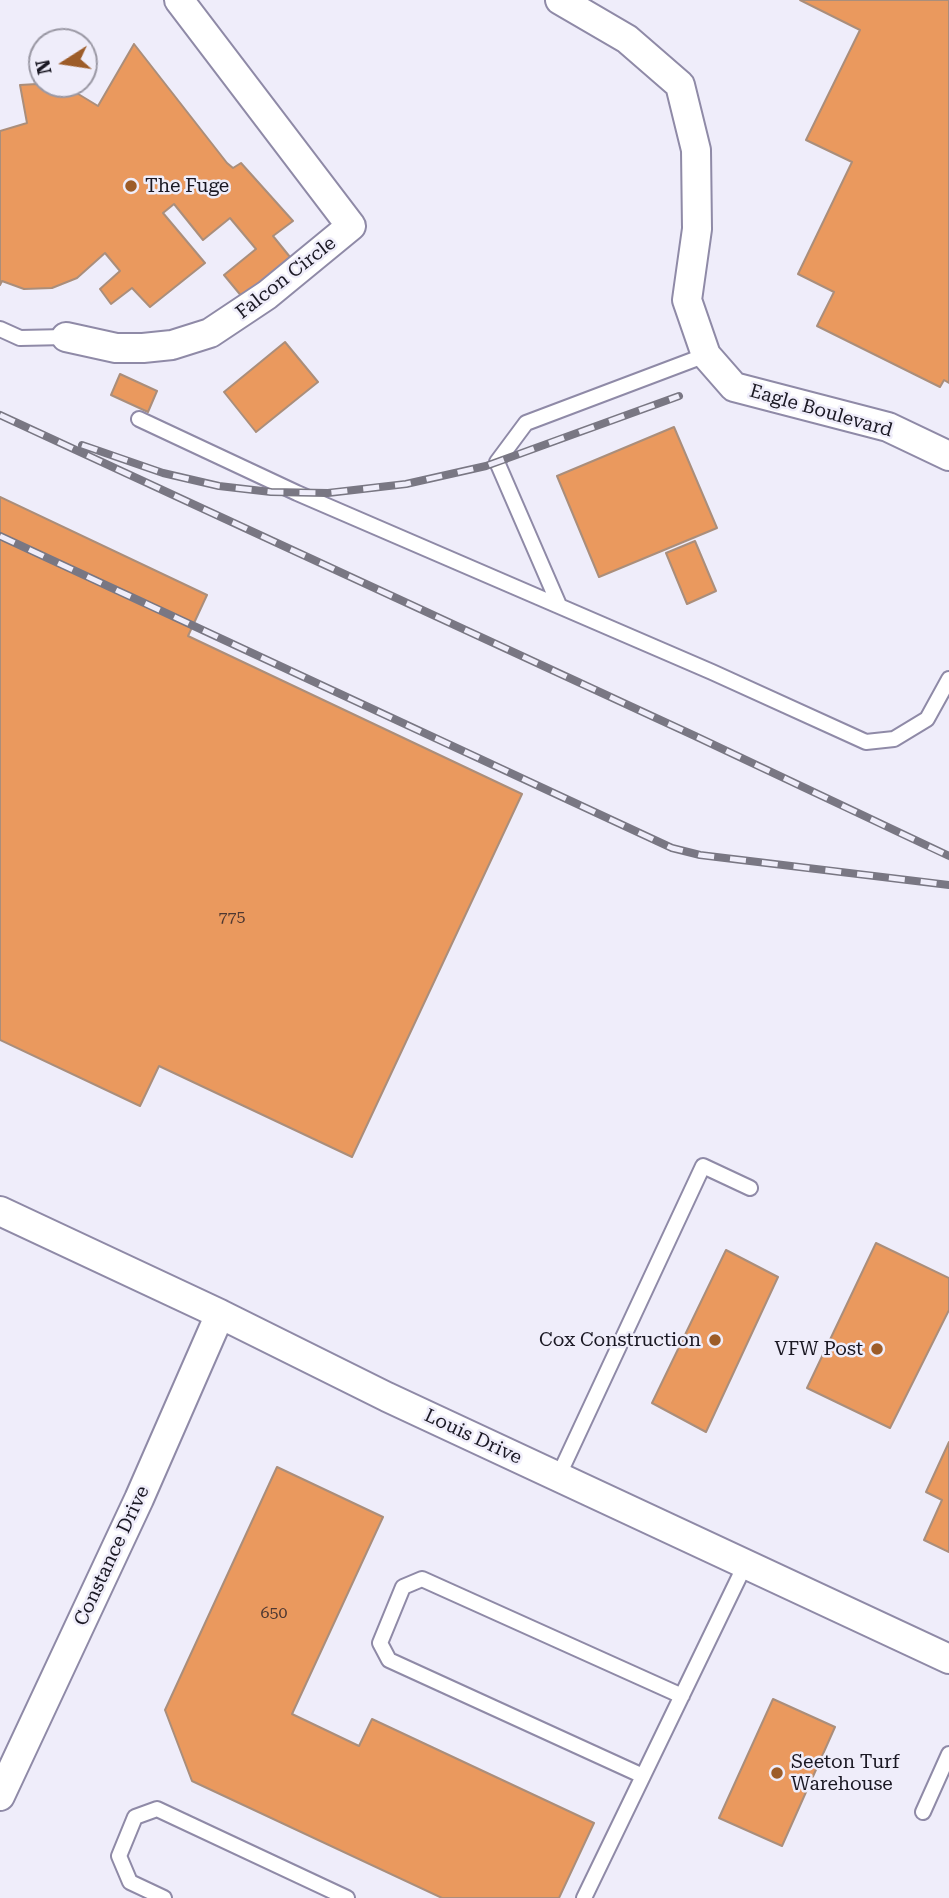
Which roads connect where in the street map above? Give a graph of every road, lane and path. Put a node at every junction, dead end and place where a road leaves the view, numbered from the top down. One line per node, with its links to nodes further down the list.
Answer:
1 (179, 0): 4 (street, Falcon Circle)
2 (560, 0): 5 (street, Eagle Boulevard)
3 (0, 329): 4 (lane)
4 (66, 337)
5 (706, 355): 7 (street, Eagle Boulevard); 8 (lane)
6 (139, 419): 8 (lane)
7 (949, 456)
8 (559, 605): 9 (lane)
9 (949, 679)
10 (750, 1188): 13 (lane)
11 (0, 1211): 12 (street, Louis Drive)
12 (220, 1314): 13 (street, Louis Drive); 19 (street, Constance Drive)
13 (558, 1477): 14 (street, Louis Drive)
14 (746, 1565): 15 (street, Louis Drive); 16 (lane)
15 (949, 1659)
16 (682, 1696): 18 (lane); 18 (lane)
17 (949, 1754): 20 (lane)
18 (643, 1776): 23 (lane)
19 (0, 1797)
20 (923, 1812)
21 (164, 1898): 22 (lane)
22 (347, 1898)
23 (584, 1898)

